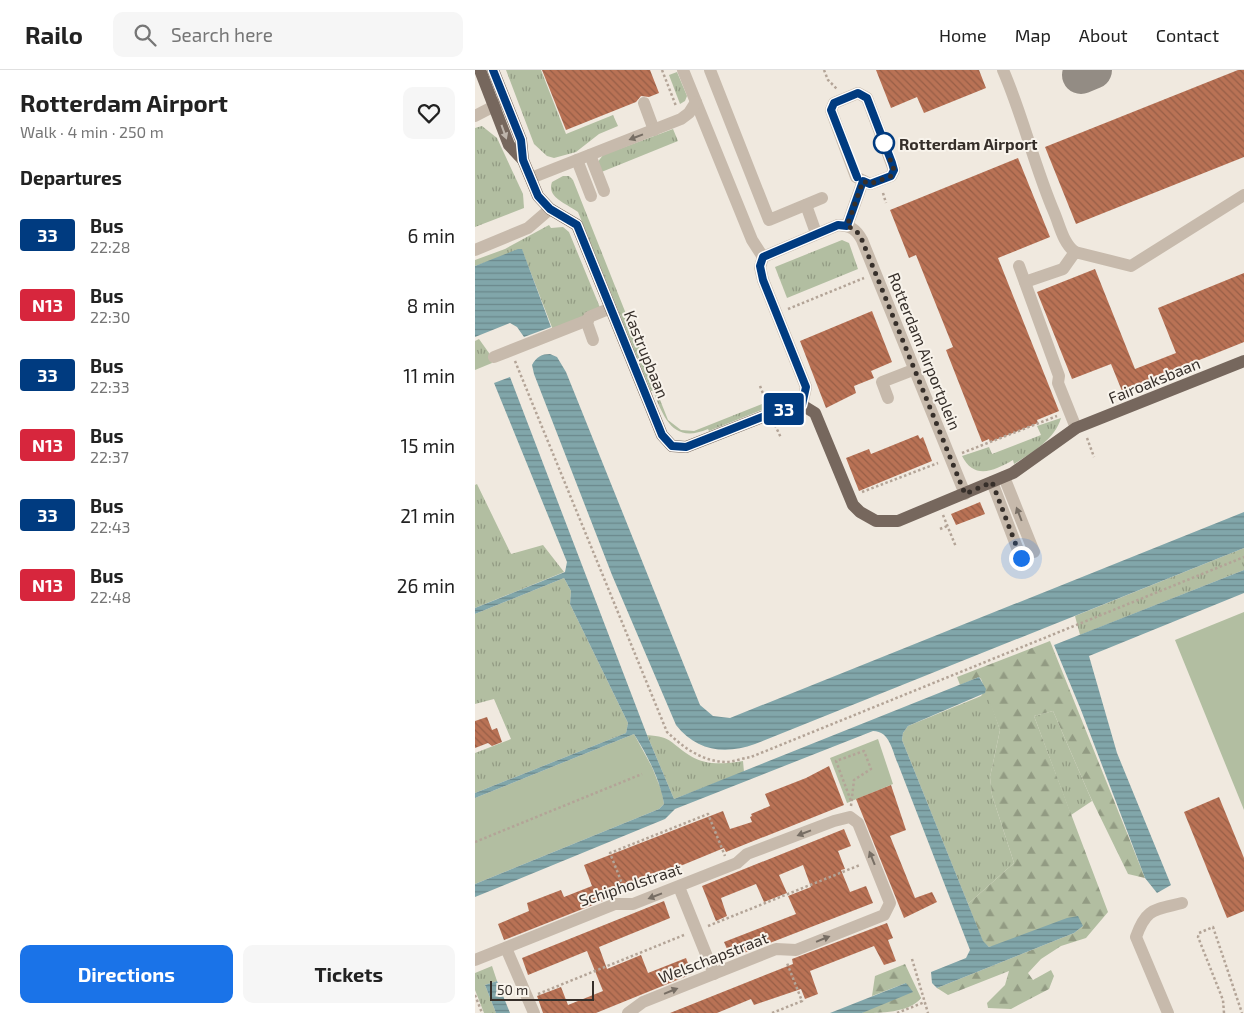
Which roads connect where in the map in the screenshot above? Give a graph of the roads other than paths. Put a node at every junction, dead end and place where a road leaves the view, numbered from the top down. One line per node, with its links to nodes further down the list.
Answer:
1 (480, 70): 7 (main road, Kastrupbaan)
2 (493, 70): 7 (main road, Kastrupbaan)
3 (683, 70): 6 (street)
4 (710, 70): 16 (street)
5 (1003, 70): 21 (street)
6 (696, 102): 10 (street); 22 (street)
7 (500, 103): 9 (street); 12 (main road, Kastrupbaan)
8 (644, 104): 10 (street)
9 (475, 116)
10 (655, 130): 11 (street, one-way to 11)
11 (580, 159): 11 (street); 12 (street)
12 (531, 178): 17 (main road, Kastrupbaan)
13 (863, 181): 13 (street); 18 (street)
14 (1244, 195): 21 (street)
15 (821, 198): 16 (street)
16 (806, 204): 19 (street)
17 (550, 209): 20 (street); 25 (main road, Kastrupbaan)
18 (847, 226): 19 (street); 30 (street, Rotterdam Airportplein)
19 (817, 233): 22 (street)
20 (475, 250)
21 (1075, 252): 24 (street)
22 (763, 257): 32 (street)
23 (1019, 266): 24 (street)
24 (1025, 282): 33 (street)
25 (611, 308): 26 (street); 32 (main road, Kastrupbaan)
26 (588, 320): 27 (street); 28 (street)
27 (593, 340)
28 (494, 357)
29 (1244, 361): 33 (main road, Fairoaksbaan)
30 (913, 370): 31 (street); 36 (street, Rotterdam Airportplein)
31 (888, 398)
32 (802, 405): 36 (main road)
33 (1077, 428): 34 (main road)
34 (1005, 476): 35 (main road); 37 (street, one-way to 34)
35 (992, 482): 36 (main road); 38 (street)
36 (965, 494)
37 (1034, 552)
38 (1021, 558)
39 (679, 887): 40 (street, Schipholstraat, one-way to 39); 42 (street, Schipholstraat, one-way to 42); 44 (street)
40 (890, 902): 44 (street, Welschapstraat, one-way to 40)
41 (1182, 903): 47 (street)
42 (506, 948): 43 (street, Schipholstraat); 45 (street)
43 (475, 960)
44 (714, 974): 46 (street, Welschapstraat, one-way to 44)
45 (534, 1013)
46 (628, 1013)
47 (1168, 1013)

